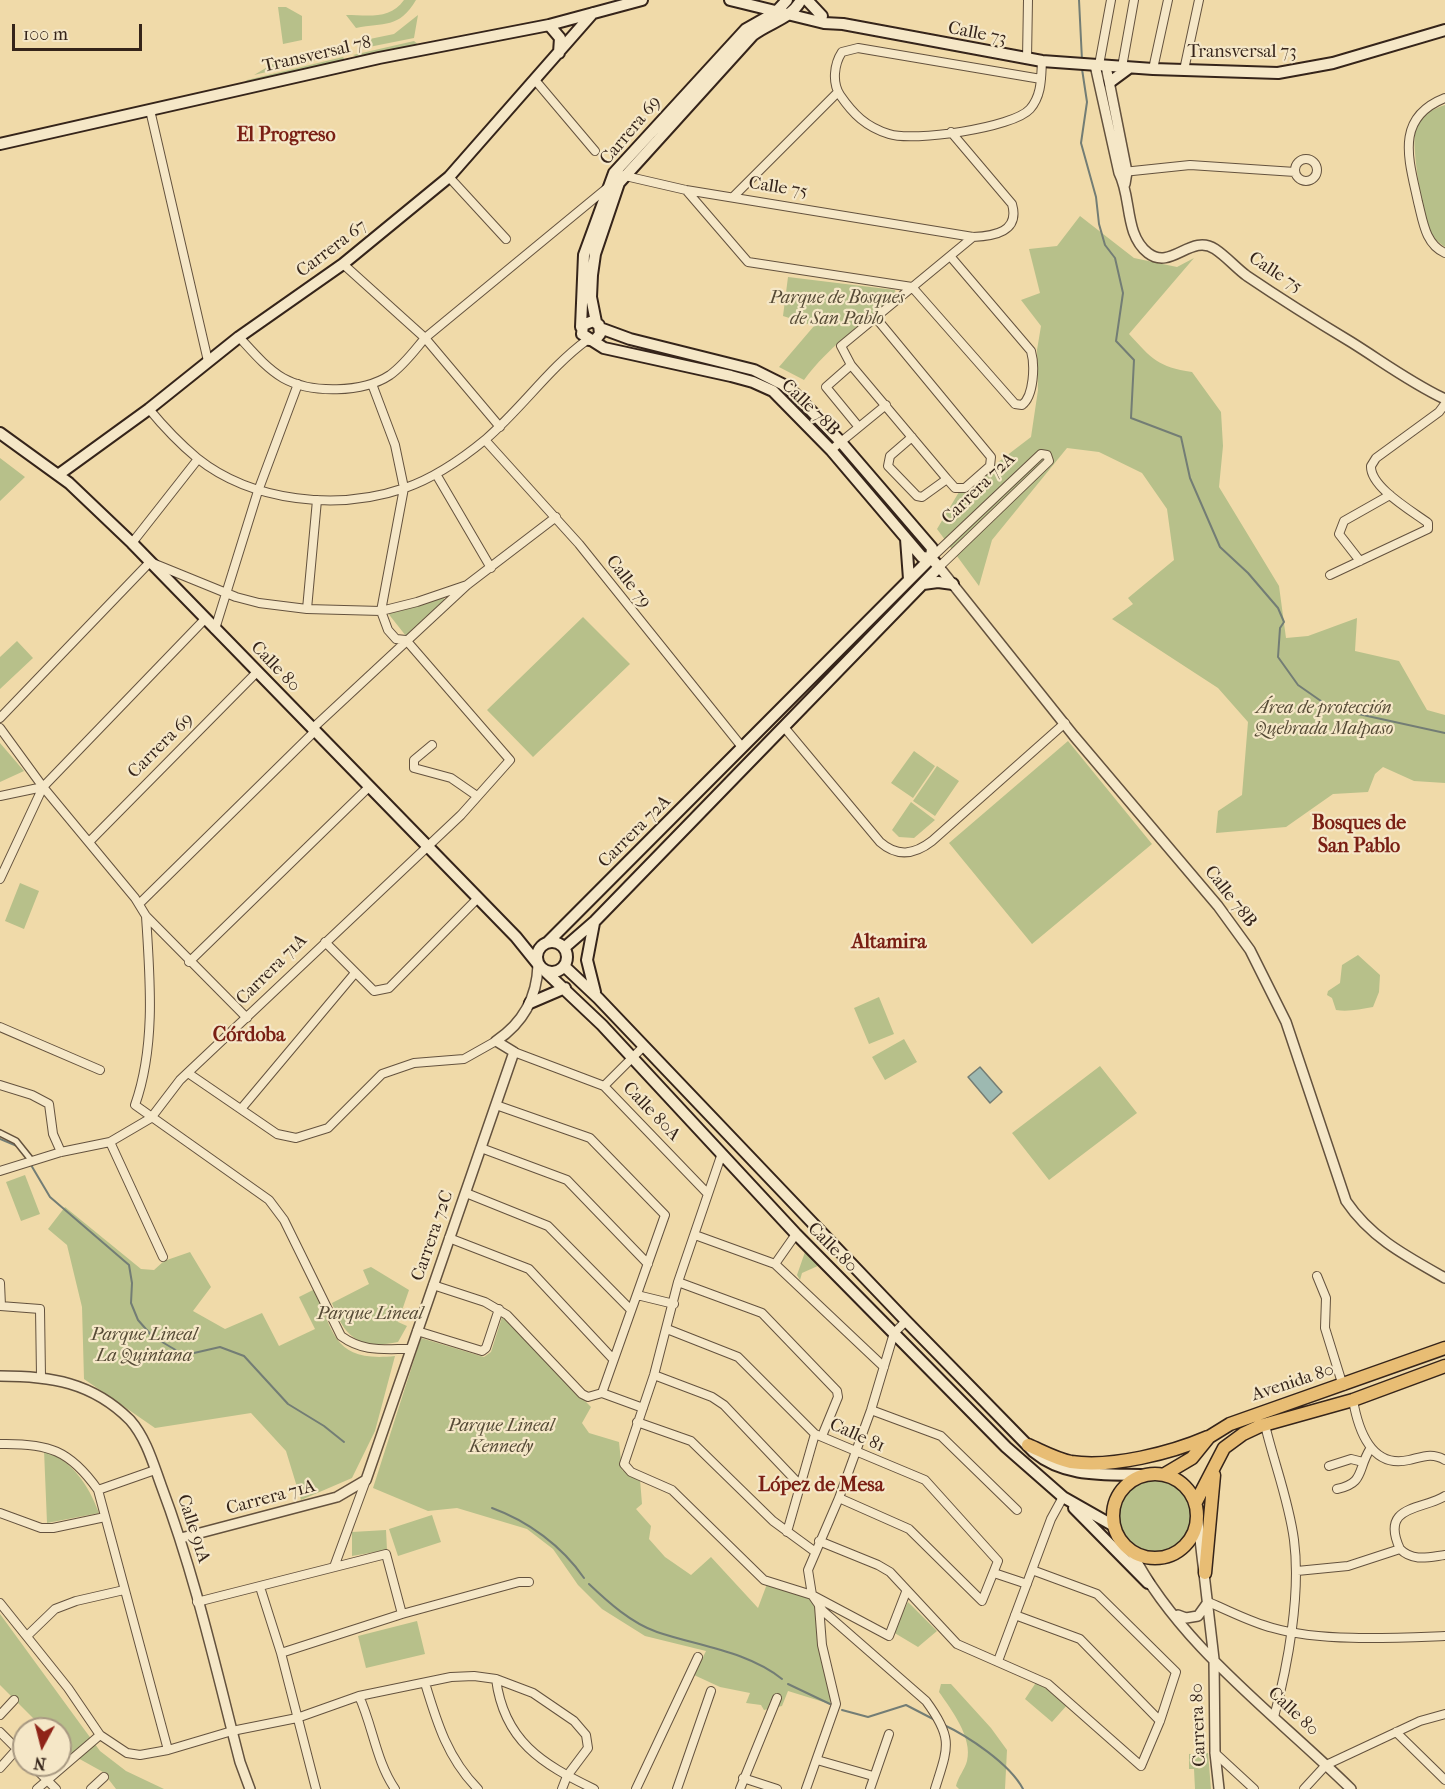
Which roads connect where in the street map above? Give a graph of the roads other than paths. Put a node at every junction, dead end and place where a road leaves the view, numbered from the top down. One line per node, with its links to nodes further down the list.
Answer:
1 (642, 0): 11 (main road, Transversal 78)
2 (754, 0): 10 (main road, Calle 73)
3 (807, 0): 12 (main road)
4 (1028, 0): 18 (street)
5 (1111, 0): 20 (street)
6 (1134, 0): 21 (street)
7 (1168, 0): 23 (street)
8 (1199, 0): 24 (street)
9 (734, 1): 10 (main road, Calle 73); 15 (main road)
10 (789, 7): 12 (main road, Calle 73); 13 (main road, Calle 73); 15 (main road, Carrera 69); 37 (main road, Carrera 69)
11 (593, 13): 14 (main road, Transversal 78); 17 (main road, Carrera 67)
12 (822, 16): 13 (main road, Calle 73)
13 (843, 24): 18 (main road, Calle 73)
14 (549, 25): 17 (main road); 30 (main road, Transversal 78)
15 (746, 29): 37 (main road, Carrera 69)
16 (1445, 30): 24 (main road, Transversal 73)
17 (559, 52): 26 (main road, Carrera 67)
18 (1027, 59): 19 (main road, Calle 73)
19 (1042, 61): 20 (main road, Calle 73); 25 (street)
20 (1097, 65): 21 (main road, Transversal 73); 27 (street, Calle 75); 31 (street, Calle 75)
21 (1122, 67): 22 (main road, Transversal 73)
22 (1136, 68): 23 (main road, Transversal 73); 27 (main road)
23 (1153, 69): 24 (main road, Transversal 73)
24 (1184, 70)
25 (1041, 79): 28 (street, Calle 73); 32 (street)
26 (535, 80): 34 (street); 38 (main road, Carrera 67)
27 (1110, 82): 31 (street, Calle 75)
28 (838, 92): 32 (street); 41 (street)
29 (1441, 100): 44 (street)
30 (150, 110): 33 (main road, Transversal 78); 55 (street)
31 (1112, 117): 35 (street, Calle 75)
32 (951, 132): 42 (street)
33 (0, 144)
34 (595, 151)
35 (1123, 172): 36 (street); 59 (street, Calle 75)
36 (1295, 172)
37 (618, 174): 39 (main road, Carrera 69); 40 (street, Calle 75); 48 (main road, Carrera 69)
38 (449, 177): 43 (street); 46 (main road, Carrera 67)
39 (608, 188): 51 (main road, Carrera 69); 53 (street)
40 (686, 190): 41 (street, Calle 75); 47 (street)
41 (733, 197): 42 (street, Calle 75)
42 (973, 237): 45 (street)
43 (506, 239)
44 (1444, 253)
45 (950, 256): 47 (street); 47 (street)
46 (343, 264): 52 (main road, Carrera 67); 53 (street)
47 (912, 287): 49 (street)
48 (591, 297): 50 (main road, Carrera 69); 54 (main road)
49 (876, 318): 56 (street); 74 (street, Carrera 72A)
50 (598, 325): 51 (main road); 51 (main road); 54 (main road, Calle 78B)
51 (585, 335): 64 (street, Carrera 69); 69 (main road, Calle 78B)
52 (239, 337): 55 (main road, Carrera 67); 57 (street)
53 (425, 338): 58 (street); 64 (street)
54 (630, 339): 68 (main road, Calle 78B)
55 (208, 361): 62 (main road, Carrera 67)
56 (851, 364): 61 (street); 63 (street)
57 (298, 384): 58 (street); 77 (street)
58 (372, 384): 76 (street)
59 (1445, 399)
60 (1445, 404): 78 (street)
61 (886, 405): 63 (street); 66 (street)
62 (149, 409): 70 (street, Carrera 69); 72 (main road, Carrera 67)
63 (858, 426): 68 (street)
64 (500, 427): 67 (street, Carrera 69)
65 (0, 433): 72 (main road, Calle 80)
66 (912, 437): 74 (street); 74 (street)
67 (485, 440): 71 (street, Carrera 69); 80 (street, Calle 79)
68 (840, 441): 69 (street); 75 (main road, Calle 78B)
69 (831, 450): 73 (main road, Calle 78B)
70 (198, 459): 77 (street, Carrera 69); 82 (street)
71 (436, 474): 76 (street, Carrera 69); 87 (street)
72 (58, 475): 82 (main road, Calle 80)
73 (852, 477): 75 (main road); 81 (main road, Calle 78B)
74 (946, 479)
75 (877, 487): 83 (main road, Calle 78B)
76 (404, 488): 79 (street, Carrera 69); 95 (street)
77 (258, 491): 79 (street, Carrera 69); 93 (street)
78 (1390, 495): 84 (street); 84 (street)
79 (317, 500): 94 (street)
80 (556, 517): 87 (street); 106 (street, Calle 79)
81 (906, 539): 83 (main road, Calle 78B); 89 (main road)
82 (132, 543): 85 (main road, Calle 80)
83 (931, 558): 86 (main road, Calle 78B); 86 (street, Carrera 72A); 89 (main road, Carrera 72A)
84 (1360, 561): 88 (street)
85 (150, 562): 93 (street); 96 (main road, Calle 80); 100 (street)
86 (939, 567): 90 (main road, Carrera 72A); 91 (street, Calle 78B)
87 (490, 568): 92 (street)
88 (1330, 575)
89 (909, 579): 106 (main road, Carrera 72A)
90 (922, 584): 91 (main road); 102 (main road, Carrera 72A)
91 (953, 584): 101 (street, Calle 78B)
92 (467, 585): 95 (street); 98 (street)
93 (227, 594): 94 (street); 97 (street)
94 (308, 609): 95 (street)
95 (381, 611): 98 (street)
96 (205, 620): 97 (main road, Calle 80); 107 (street)
97 (215, 629): 99 (main road, Calle 80)
98 (406, 640): 104 (street); 111 (street, Carrera 71A)
99 (257, 672): 104 (main road, Calle 80); 113 (street, Carrera 69)
100 (0, 718)
101 (1065, 723): 102 (street); 160 (street, Calle 78B)
102 (784, 727): 112 (main road, Carrera 72A)
103 (0, 728): 107 (street)
104 (313, 730): 108 (main road, Calle 80); 117 (street)
105 (432, 745): 111 (street)
106 (742, 747): 109 (main road, Carrera 72A)
107 (43, 787): 110 (street); 113 (street); 115 (street)
108 (369, 787): 114 (main road, Calle 80); 124 (street)
109 (697, 793): 112 (main road); 122 (main road, Carrera 72A)
110 (0, 796)
111 (477, 796): 114 (street, Carrera 71A)
112 (710, 804): 119 (main road, Carrera 72A)
113 (89, 842): 117 (street)
114 (426, 846): 116 (main road, Calle 80); 121 (street, Carrera 71A)
115 (0, 879)
116 (477, 899): 120 (main road, Calle 80); 127 (street)
117 (139, 904): 118 (street)
118 (146, 916): 124 (street); 143 (street)
119 (595, 921): 123 (main road, Carrera 72A); 129 (main road)
120 (516, 938): 122 (main road); 126 (main road, Calle 80)
121 (325, 942): 127 (street); 131 (street, Carrera 71A)
122 (546, 943): 123 (main road); 126 (main road)
123 (564, 948): 125 (main road)
124 (189, 962): 131 (street)
125 (564, 966): 126 (main road); 129 (main road, Calle 80)
126 (542, 968): 128 (main road, Calle 80); 130 (street)
127 (355, 973): 142 (street)
128 (565, 988): 130 (main road); 136 (main road, Calle 80)
129 (598, 998): 134 (main road, Calle 80)
130 (530, 1003): 133 (street)
131 (247, 1018): 138 (street, Carrera 71A)
132 (0, 1027): 137 (street)
133 (496, 1041): 135 (street, Calle 80A); 142 (street)
134 (643, 1047): 136 (street); 169 (main road, Calle 80)
135 (514, 1052): 140 (street, Calle 80A); 141 (street, Carrera 72C)
136 (634, 1058): 140 (street); 148 (main road, Calle 80)
137 (100, 1070)
138 (188, 1073): 142 (street); 143 (street, Carrera 71A)
139 (0, 1085): 147 (street)
140 (604, 1086): 152 (street, Calle 80A)
141 (496, 1105): 146 (street, Carrera 72C); 157 (street)
142 (241, 1109)
143 (151, 1119): 145 (street, Carrera 71A); 174 (street)
144 (0, 1133): 149 (street)
145 (110, 1142): 147 (street, Carrera 71A); 156 (street)
146 (481, 1148): 151 (street, Carrera 72C); 157 (street)
147 (62, 1152): 149 (street, Carrera 71A)
148 (721, 1156): 152 (street); 153 (main road, Calle 80)
149 (32, 1161): 150 (street, Carrera 71A)
150 (0, 1171)
151 (466, 1193): 155 (street, Carrera 72C); 168 (street)
152 (707, 1193): 154 (street)
153 (796, 1234): 158 (street); 172 (main road, Calle 80)
154 (695, 1235): 158 (street); 161 (street)
155 (449, 1238): 163 (street, Carrera 72C); 175 (street)
156 (163, 1257)
157 (648, 1264): 164 (street)
158 (775, 1264): 177 (street)
159 (1317, 1276): 181 (street)
160 (1445, 1278)
161 (678, 1282): 165 (street); 188 (street)
162 (0, 1283): 166 (street)
163 (433, 1285): 167 (street); 171 (street, Carrera 72C)
164 (637, 1295): 165 (street); 168 (street)
165 (674, 1304): 170 (street)
166 (1, 1306): 180 (street)
167 (499, 1309): 171 (street); 182 (street)
168 (631, 1310): 175 (street)
169 (906, 1321): 172 (street); 191 (main road, Calle 80)
170 (667, 1329): 178 (street); 188 (street, Calle 81)
171 (417, 1331): 174 (street, Carrera 72C)
172 (894, 1333): 177 (street); 206 (main road, Calle 80)
173 (1445, 1348): 181 (main road, Avenida 80)
174 (409, 1349): 201 (street, Carrera 72C)
175 (613, 1359): 182 (street)
176 (1445, 1366): 183 (main road, Avenida 80)
177 (884, 1367): 185 (street)
178 (654, 1375): 184 (street); 202 (street)
179 (0, 1376): 180 (street, Calle 91A)
180 (41, 1376): 198 (street, Calle 91A)
181 (1343, 1386): 189 (main road, Avenida 80)
182 (602, 1393): 184 (street)
183 (1353, 1400): 187 (main road, Avenida 80); 192 (street)
184 (643, 1408): 186 (street)
185 (870, 1410): 193 (street); 209 (street)
186 (637, 1422): 214 (street); 232 (street)
187 (1265, 1425): 196 (main road, Avenida 80); 223 (street)
188 (819, 1435): 193 (street, Calle 81); 202 (street)
189 (1209, 1437): 191 (main road); 199 (main road, Avenida 80)
190 (0, 1444): 204 (street)
191 (1028, 1445): 200 (main road, Calle 80)
192 (1370, 1449): 194 (street); 195 (street)
193 (855, 1453): 207 (street); 224 (street, Calle 81)
194 (1445, 1460)
195 (1363, 1462): 197 (street); 203 (street)
196 (1215, 1465): 208 (main road, Avenida 80); 225 (main road)
197 (1329, 1466)
198 (155, 1470): 204 (street); 215 (street, Calle 91A)
199 (1165, 1474): 200 (main road); 208 (main road)
200 (1144, 1475): 213 (main road)
201 (366, 1480): 215 (street, Carrera 71A); 221 (street, Carrera 72C)
202 (799, 1484): 214 (street)
203 (1337, 1489)
204 (98, 1490): 211 (street)
205 (1445, 1496): 217 (street)
206 (1063, 1497): 213 (main road, Calle 80); 222 (street); 227 (main road)
207 (839, 1498): 216 (street); 224 (street)
208 (1196, 1502): 212 (main road)
209 (1017, 1510)
210 (0, 1513): 211 (street)
211 (105, 1517): 230 (street)
212 (1198, 1522): 219 (main road); 225 (street)
213 (1114, 1526): 219 (main road)
214 (787, 1532): 218 (street)
215 (181, 1538): 233 (street, Calle 91A)
216 (819, 1541): 218 (street); 231 (street)
217 (1400, 1549): 220 (street); 223 (street)
218 (814, 1551): 232 (street)
219 (1131, 1551): 227 (street, Calle 80)
220 (1445, 1555)
221 (334, 1567): 229 (street); 238 (street)
222 (1032, 1570): 228 (street); 257 (street)
223 (1297, 1571): 240 (street)
224 (994, 1573): 228 (street)
225 (1205, 1573): 234 (street)
226 (529, 1582): 238 (street)
227 (1148, 1583): 237 (street, Calle 80)
228 (1027, 1584): 239 (street)
229 (260, 1587): 233 (street); 243 (street)
230 (124, 1590): 241 (street); 264 (street)
231 (906, 1592): 232 (street); 246 (street)
232 (812, 1595): 236 (street)
233 (197, 1602): 258 (street, Calle 91A)
234 (1208, 1602): 237 (street); 240 (street); 245 (street)
235 (0, 1603): 241 (street)
236 (818, 1604): 267 (street); 292 (street)
237 (1173, 1612): 245 (street, Calle 80)
238 (402, 1614): 243 (street)
239 (1015, 1615): 246 (street); 257 (street)
240 (1290, 1632): 242 (street); 255 (street)
241 (27, 1636): 262 (street)
242 (1445, 1636)
243 (281, 1653): 256 (street)
244 (698, 1657): 286 (street)
245 (1214, 1659): 255 (street, Calle 80); 265 (street, Carrera 80)
246 (998, 1660): 257 (street)
247 (496, 1679): 248 (street); 270 (street); 270 (street)
248 (425, 1683): 250 (street); 282 (street)
249 (711, 1691): 287 (street)
250 (359, 1696): 256 (street); 281 (street)
251 (777, 1698): 273 (street)
252 (14, 1700): 254 (street)
253 (1445, 1714): 260 (street)
254 (0, 1715)
255 (1274, 1717): 268 (street, Calle 80)
256 (297, 1718): 258 (street); 280 (street)
257 (1160, 1721)
258 (232, 1731): 264 (street); 279 (street, Calle 91A)
259 (0, 1732): 263 (street)
260 (1396, 1732): 268 (street); 275 (street)
261 (889, 1734): 271 (street)
262 (96, 1738): 264 (street); 274 (street)
263 (12, 1744)
264 (168, 1750)
265 (1215, 1753): 293 (street, Carrera 80); 294 (street)
266 (12, 1755): 269 (street)
267 (817, 1760): 271 (street); 290 (street)
268 (1326, 1765): 295 (street); 296 (street, Calle 80)
269 (0, 1768)
270 (567, 1776): 283 (street); 284 (street); 285 (street)
271 (873, 1776): 291 (street)
272 (104, 1777): 278 (street)
273 (743, 1778): 288 (street); 289 (street)
274 (46, 1779): 276 (street); 277 (street)
275 (1445, 1780)
276 (37, 1789)
277 (56, 1789)
278 (92, 1789)
279 (250, 1789)
280 (316, 1789)
281 (395, 1789)
282 (478, 1789)
283 (555, 1789)
284 (562, 1789)
285 (594, 1789)
286 (636, 1789)
287 (677, 1789)
288 (740, 1789)
289 (777, 1789)
290 (806, 1789)
291 (870, 1789)
292 (935, 1789)
293 (1219, 1789)
294 (1254, 1789)
295 (1304, 1789)
296 (1351, 1789)

